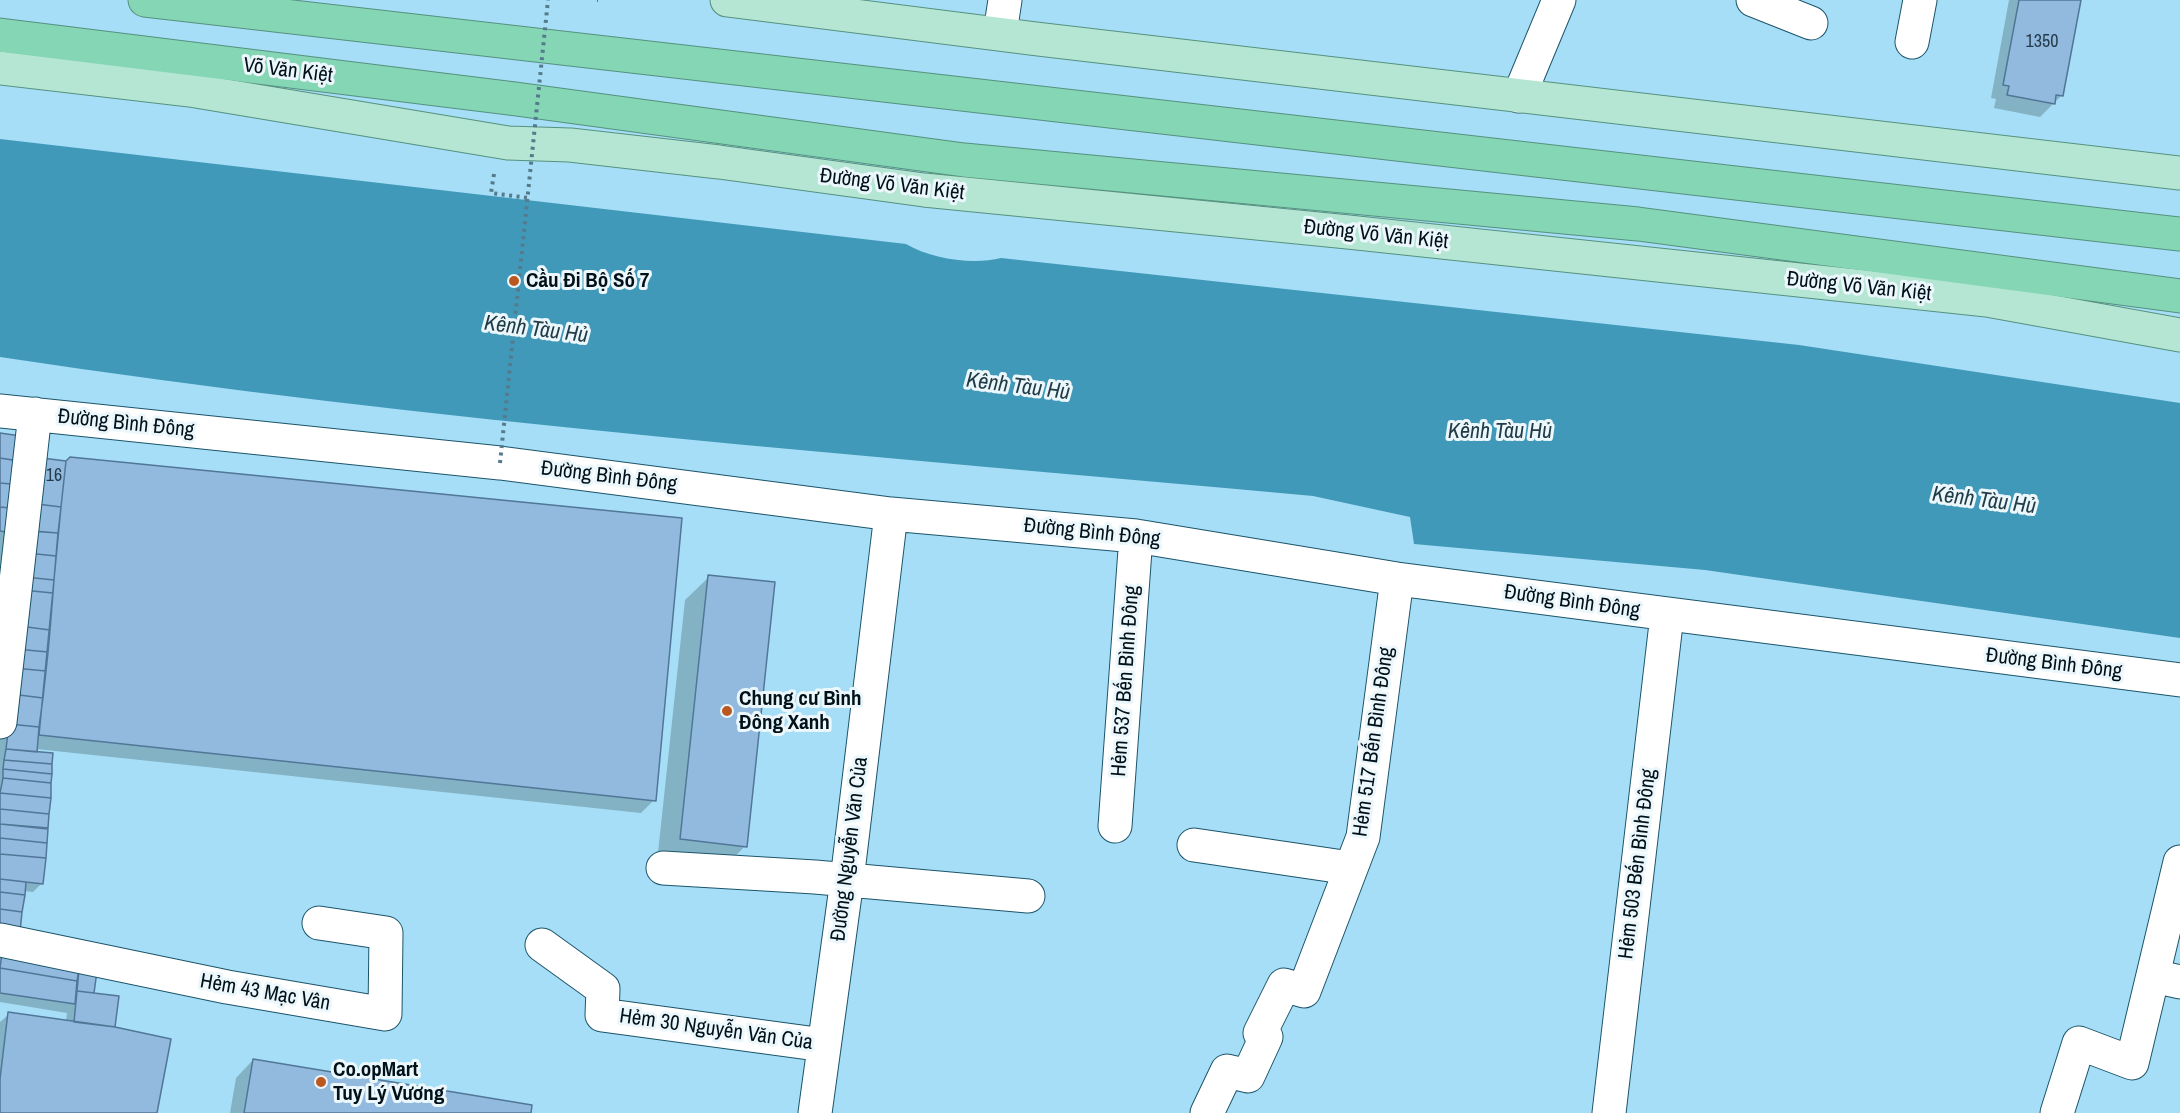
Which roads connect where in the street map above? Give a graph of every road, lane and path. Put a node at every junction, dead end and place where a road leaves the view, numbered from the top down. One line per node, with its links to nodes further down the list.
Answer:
1 (145, 0): 20 (highway)
2 (548, 0): 19 (path, bridge)
3 (727, 0): 8 (main road)
4 (1005, 0): 10 (street)
5 (1559, 0): 14 (street)
6 (1753, 0): 9 (street)
7 (1920, 0): 12 (street)
8 (853, 8): 10 (main road)
9 (1811, 23)
10 (1000, 33): 14 (main road)
11 (0, 35): 15 (highway, Võ Văn Kiệt)
12 (1912, 42)
13 (0, 68): 16 (main road, Võ Văn Kiệt)
14 (1519, 96): 17 (main road)
15 (576, 107): 21 (highway, Đường Võ Văn Kiệt)
16 (570, 146): 22 (main road, Đường Võ Văn Kiệt)
17 (2180, 173)
18 (491, 193): 19 (path)
19 (528, 198): 25 (path, bridge)
20 (2180, 234)
21 (2180, 296)
22 (2180, 335)
23 (0, 411): 24 (street, Đường Bình Đông)
24 (35, 414): 25 (street, Đường Bình Đông); 31 (street)
25 (500, 463): 26 (street, Đường Bình Đông)
26 (891, 514): 27 (street, Đường Bình Đông); 37 (street, Đường Nguyễn Văn Của)
27 (1136, 536): 28 (street, Đường Bình Đông); 32 (street, Hẻm 537 Bến Bình Đông)
28 (1397, 579): 29 (street, Đường Bình Đông); 36 (street, Hẻm 517 Bến Bình Đông)
29 (1667, 615): 30 (street, Đường Bình Đông); 46 (street, Hẻm 503 Bến Bình Đông)
30 (2180, 680)
31 (0, 722)
32 (1115, 826)
33 (1194, 845): 36 (street)
34 (2180, 862): 42 (street)
35 (663, 868): 37 (street)
36 (1350, 868): 45 (street, Hẻm 517 Bến Bình Đông)
37 (847, 880): 38 (street); 43 (street, Đường Nguyễn Văn Của)
38 (1028, 896)
39 (319, 923): 40 (street, Hẻm 43 Mạc Vân)
40 (0, 940)
41 (542, 945): 43 (street, Hẻm 30 Nguyễn Văn Của)
42 (2166, 979): 47 (street)
43 (824, 1045): 44 (street, Đường Nguyễn Văn Của)
44 (815, 1113)
45 (1207, 1113)
46 (1609, 1113)
47 (2056, 1113)

